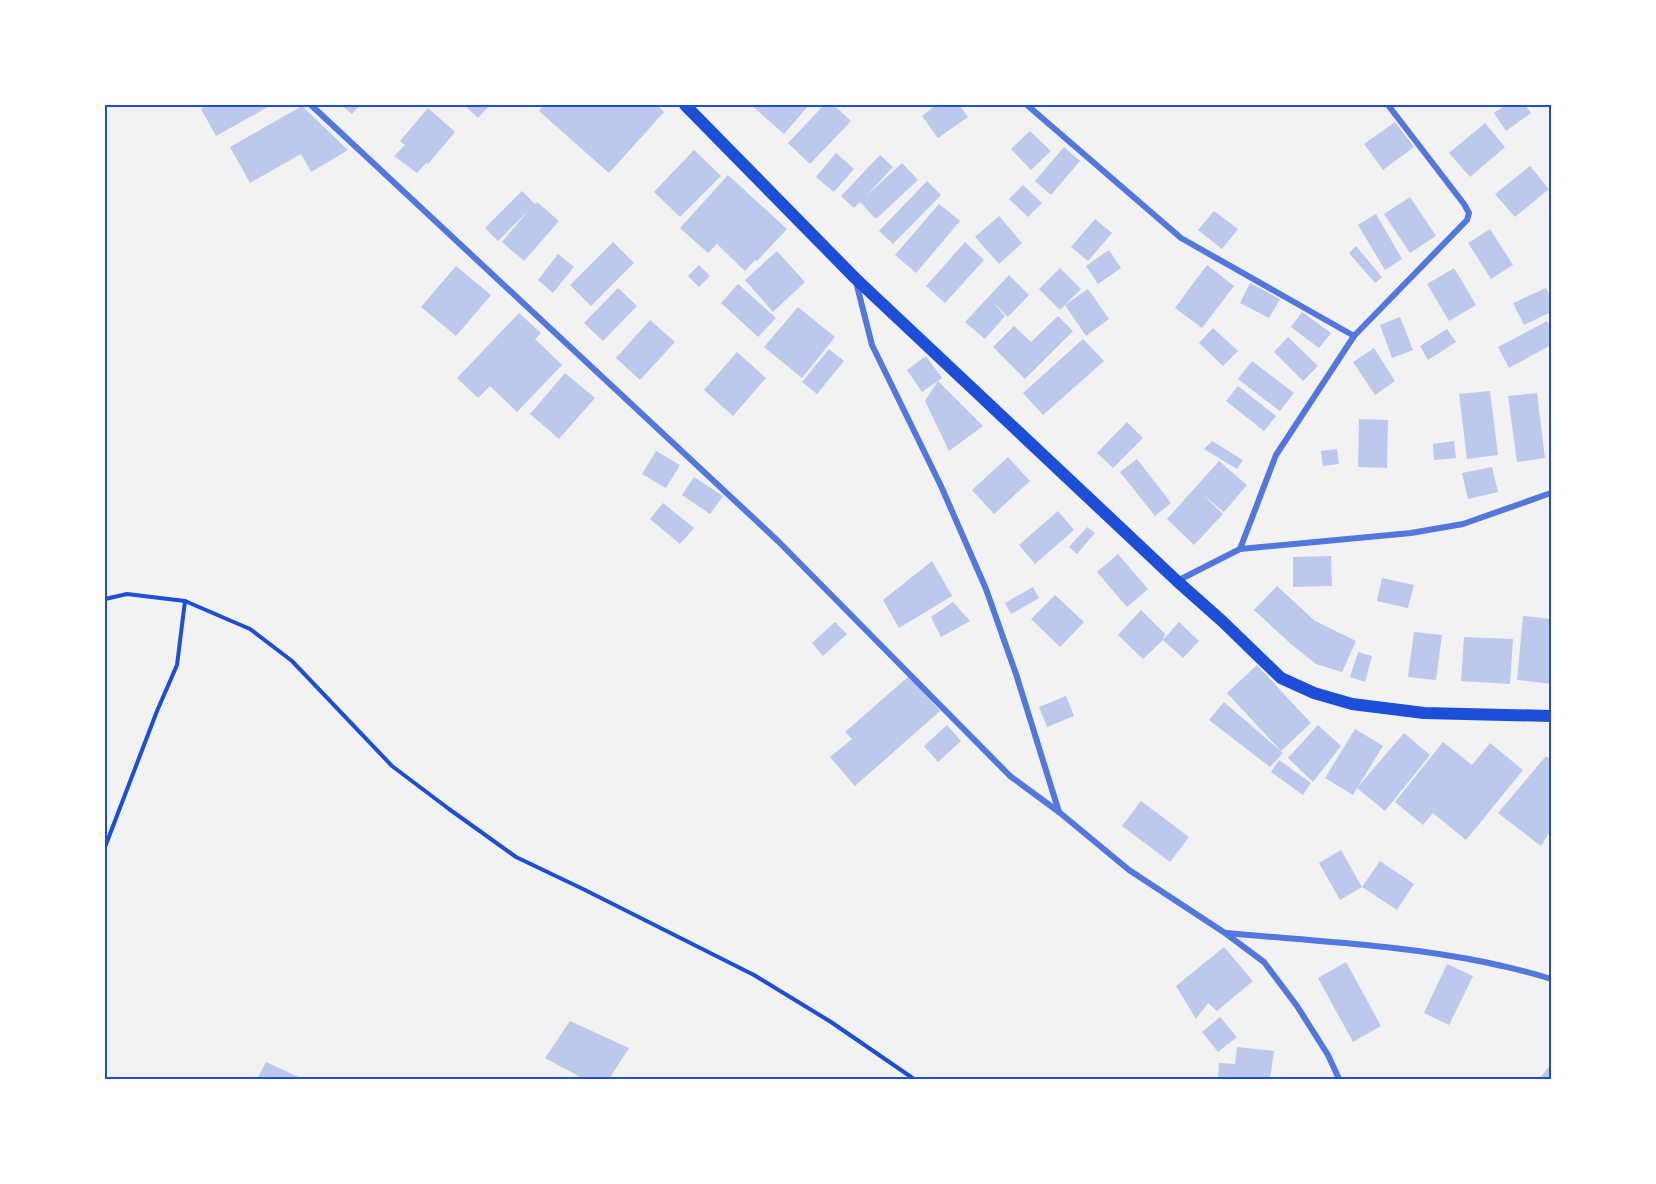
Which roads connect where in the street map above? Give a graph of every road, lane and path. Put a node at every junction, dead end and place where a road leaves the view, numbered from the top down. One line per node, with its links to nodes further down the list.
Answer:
1 (311, 105): 13 (street)
2 (685, 105): 5 (main road)
3 (1027, 105): 6 (street)
4 (1388, 105): 6 (street)
5 (855, 278): 9 (main road); 13 (street)
6 (1354, 336): 8 (street)
7 (1551, 493): 8 (street)
8 (1240, 549): 9 (street)
9 (1177, 581): 12 (main road)
10 (105, 599): 11 (path)
11 (185, 601): 14 (path); 17 (path)
12 (1551, 716)
13 (1059, 812): 15 (street)
14 (105, 847)
15 (1225, 933): 16 (street); 18 (street)
16 (1551, 979)
17 (914, 1079)
18 (1339, 1079)

